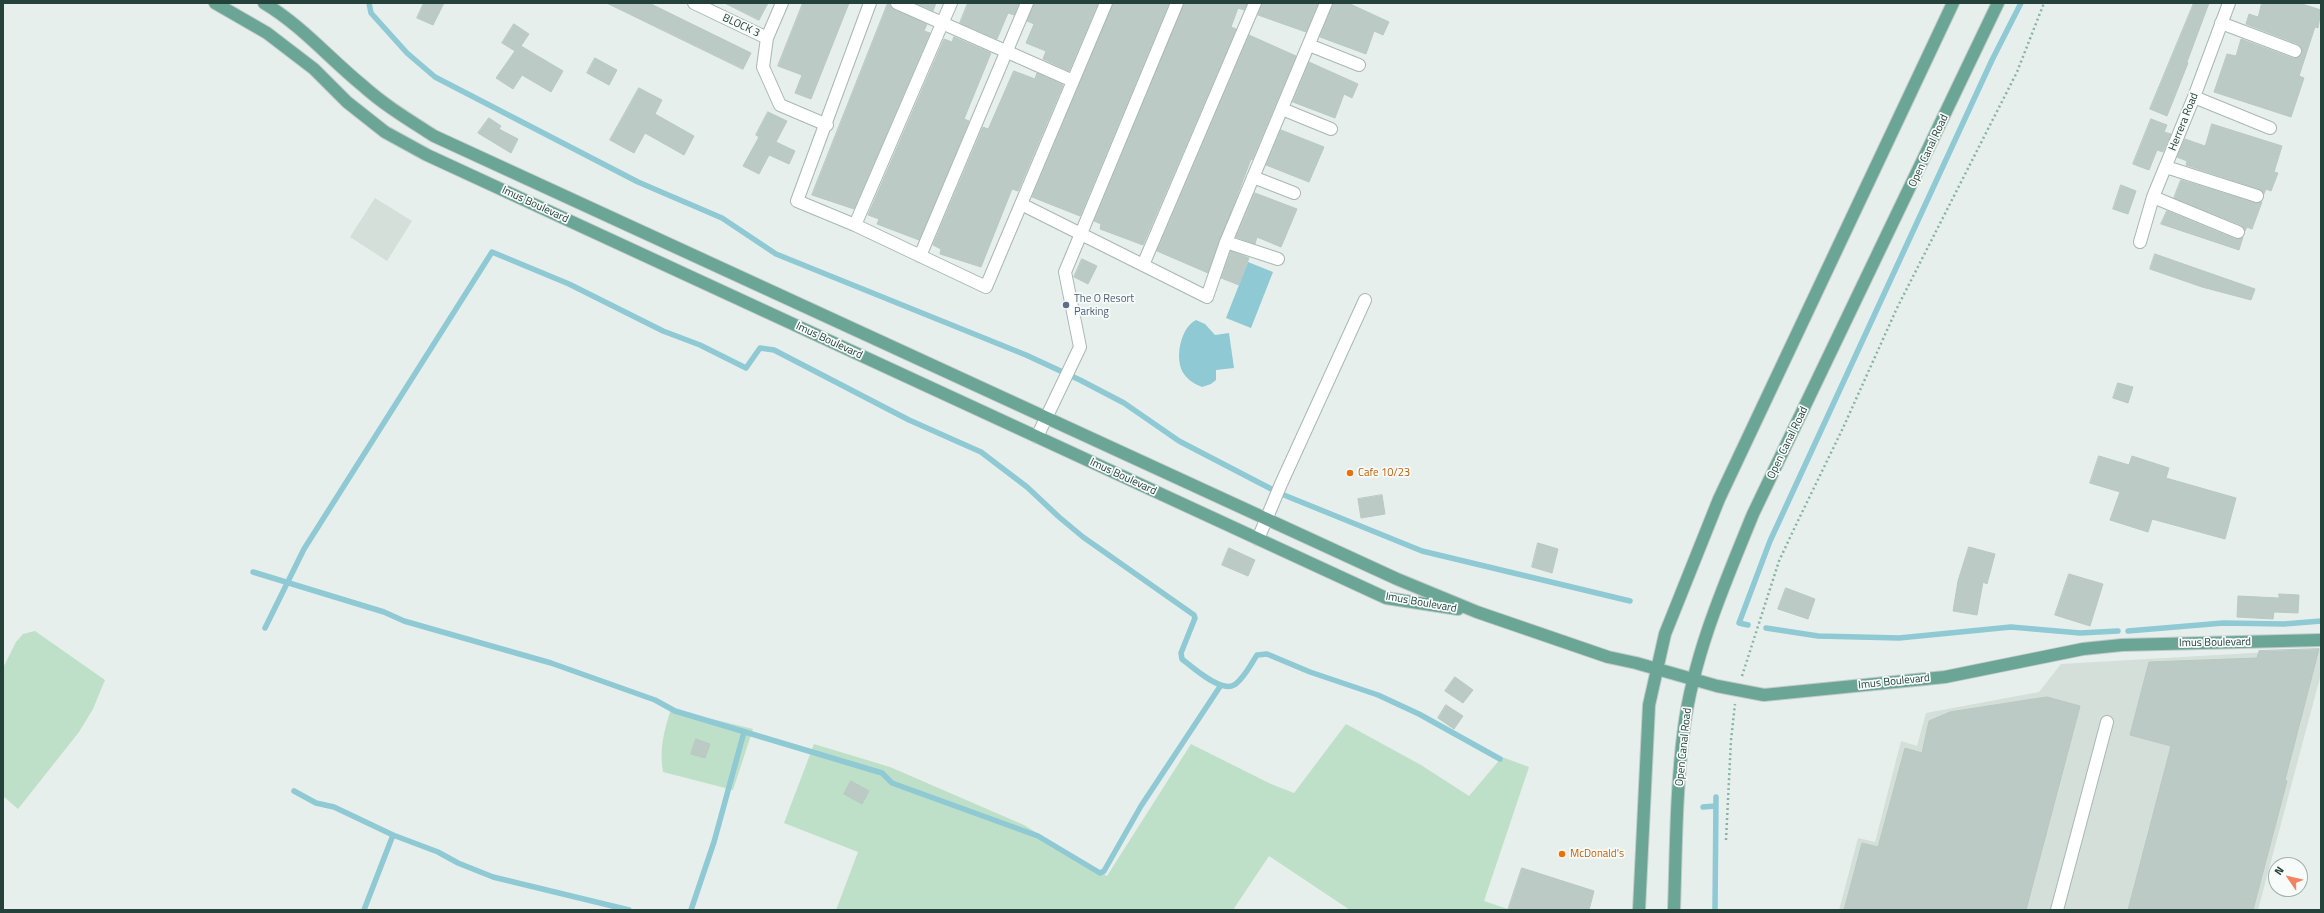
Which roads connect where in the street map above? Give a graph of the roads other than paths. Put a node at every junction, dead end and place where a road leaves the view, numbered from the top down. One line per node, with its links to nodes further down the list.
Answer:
1 (215, 3): 45 (main road, Imus Boulevard)
2 (264, 3): 44 (main road, Imus Boulevard)
3 (694, 3): 18 (street, BLOCK 3)
4 (782, 3): 18 (street)
5 (870, 3): 26 (street)
6 (897, 3): 16 (street)
7 (951, 3): 16 (street)
8 (1027, 3): 21 (street)
9 (1106, 3): 23 (street)
10 (1178, 3): 37 (street)
11 (1255, 3): 42 (street)
12 (1326, 3): 19 (street)
13 (1953, 3): 50 (main road)
14 (1998, 3): 51 (main road, Open Canal Road)
15 (2228, 3): 17 (street, Herrera Road)
16 (942, 23): 21 (street); 35 (street)
17 (2221, 23): 20 (street); 24 (street, Herrera Road)
18 (767, 38): 26 (street)
19 (1309, 45): 22 (street); 25 (street)
20 (2296, 51)
21 (1007, 52): 23 (street); 40 (street)
22 (1359, 65)
23 (1073, 81): 34 (street)
24 (2194, 97): 27 (street); 29 (street, Herrera Road)
25 (1282, 109): 28 (street); 30 (street)
26 (827, 125): 35 (street)
27 (2270, 128)
28 (1331, 129)
29 (2166, 167): 32 (street); 33 (street, Herrera Road)
30 (1254, 177): 31 (street); 38 (street)
31 (1294, 193)
32 (2257, 196)
33 (2153, 197): 36 (street); 39 (street, Herrera Road)
34 (1021, 204): 37 (street); 40 (street)
35 (855, 226): 40 (street)
36 (2238, 232)
37 (1081, 234): 42 (street); 44 (street)
38 (1226, 242): 41 (street); 42 (street)
39 (2140, 242)
40 (920, 256)
41 (1278, 259)
42 (1143, 265)
43 (1365, 300): 46 (street)
44 (1047, 418): 45 (street); 46 (main road, Imus Boulevard)
45 (1037, 437): 47 (main road, Imus Boulevard)
46 (1266, 519): 47 (street); 48 (main road, Imus Boulevard)
47 (1258, 539): 48 (main road, Imus Boulevard)
48 (1477, 612): 50 (main road, Imus Boulevard)
49 (2321, 640): 51 (main road, Imus Boulevard)
50 (1656, 668): 51 (main road, Imus Boulevard); 53 (main road)
51 (1694, 680): 54 (main road, Open Canal Road)
52 (2107, 722): 55 (street)
53 (1639, 910)
54 (1674, 910)
55 (2057, 910)

